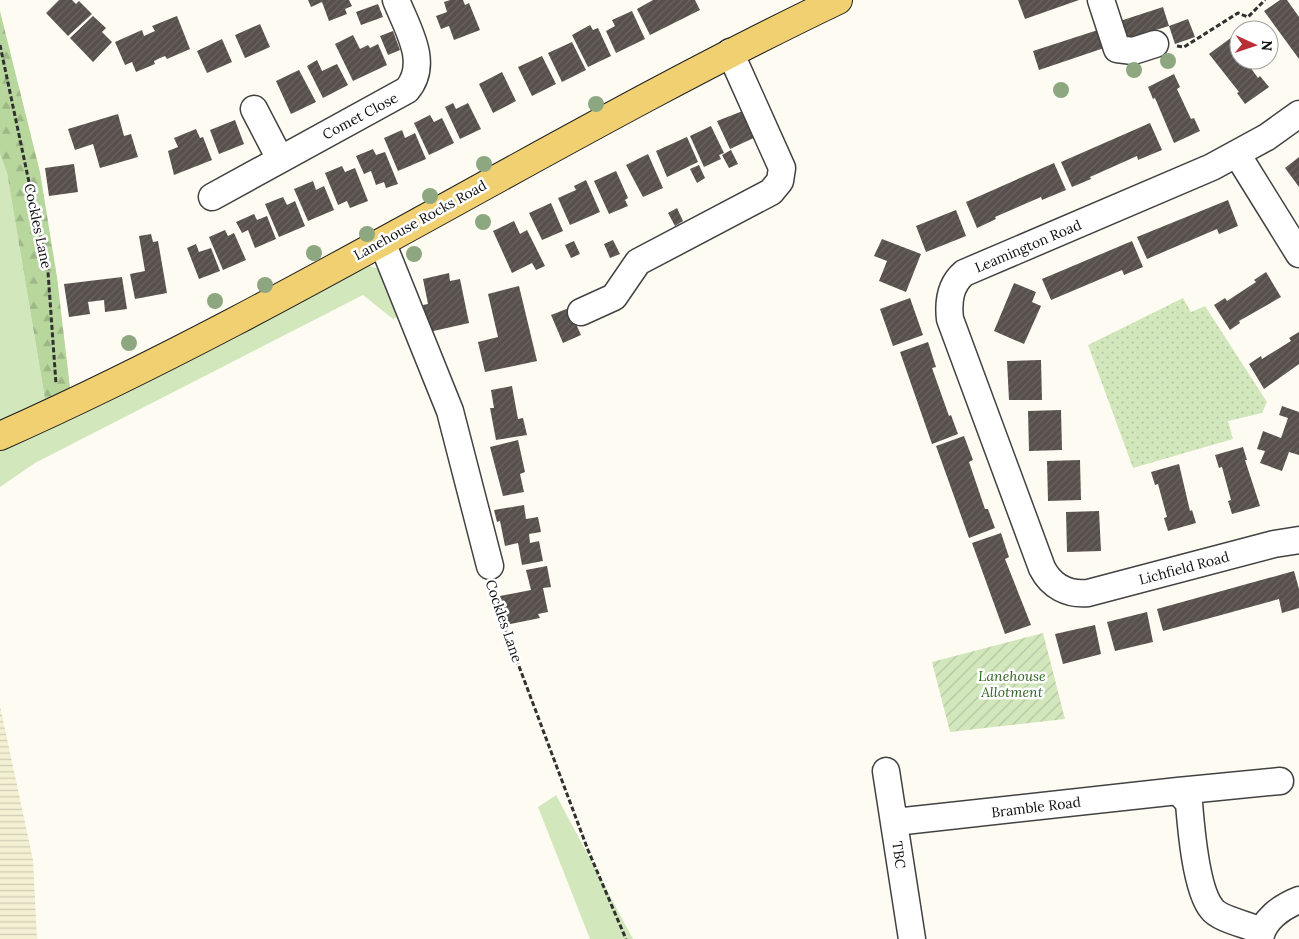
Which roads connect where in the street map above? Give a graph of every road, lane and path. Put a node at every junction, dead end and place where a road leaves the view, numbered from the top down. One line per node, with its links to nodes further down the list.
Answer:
1 (396, 0): 11 (street, Comet Close)
2 (838, 0): 7 (main road, Lanehouse Rocks Road)
3 (1101, 0): 5 (street)
4 (1265, 0): 5 (path)
5 (1155, 44)
6 (0, 45): 16 (path, Cockles Lane)
7 (730, 52): 13 (main road, Lanehouse Rocks Road); 15 (street)
8 (254, 109): 11 (street)
9 (1299, 114): 10 (street, Leamington Road)
10 (1237, 154): 14 (street); 20 (street, Leamington Road)
11 (280, 159): 12 (street, Comet Close)
12 (212, 197)
13 (382, 242): 16 (main road, Lanehouse Rocks Road); 19 (street, Cockles Lane)
14 (1299, 254)
15 (581, 312)
16 (58, 410): 17 (main road, Lanehouse Rocks Road)
17 (0, 436)
18 (1299, 540): 20 (street, Lichfield Road)
19 (490, 566): 27 (path, Cockles Lane)
20 (1068, 591)
21 (886, 771): 24 (street, TBC)
22 (1280, 780): 23 (street, Bramble Road)
23 (1178, 791): 24 (street, Bramble Road); 26 (street)
24 (895, 822): 28 (street, TBC)
25 (1299, 900): 26 (street)
26 (1261, 935)
27 (626, 939)
28 (912, 939)

